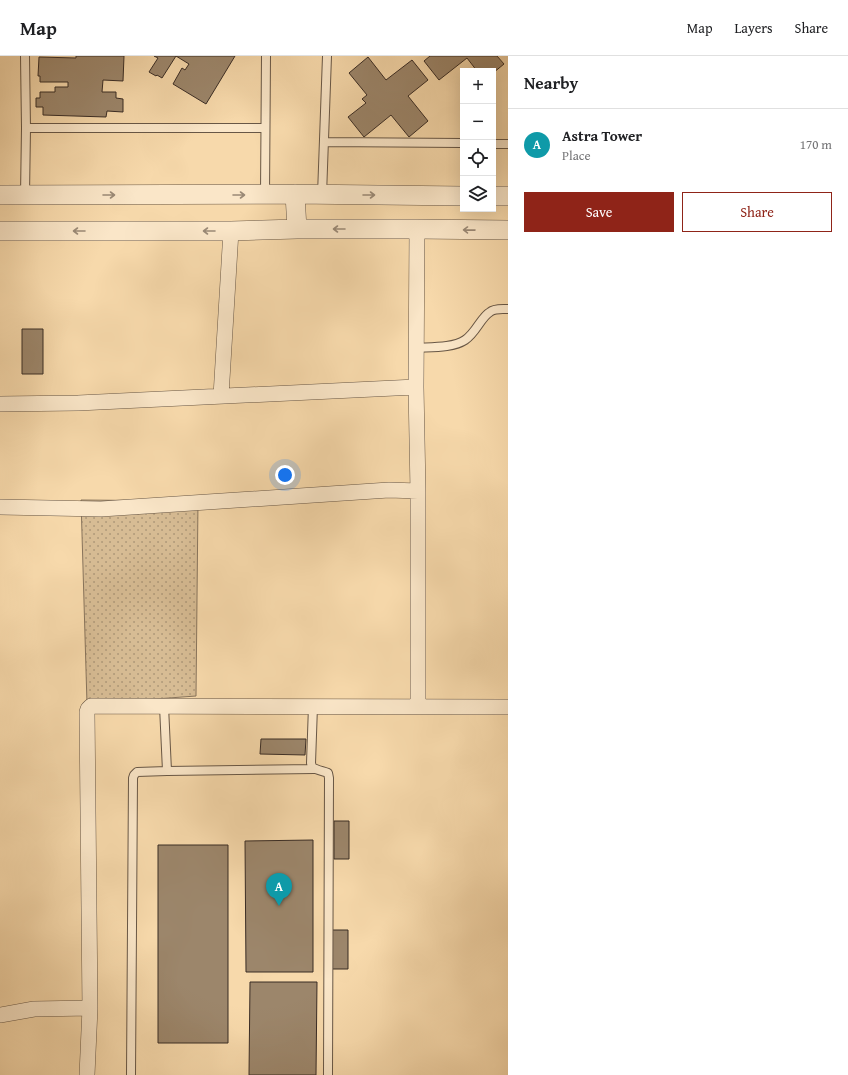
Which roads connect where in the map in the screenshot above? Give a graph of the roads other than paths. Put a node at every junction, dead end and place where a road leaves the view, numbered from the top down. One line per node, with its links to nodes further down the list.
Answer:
1 (25, 56): 4 (lane)
2 (266, 56): 5 (lane)
3 (327, 56): 6 (lane)
4 (26, 128): 5 (lane); 12 (lane)
5 (265, 128): 13 (lane)
6 (324, 142): 7 (lane); 14 (lane)
7 (460, 143)
8 (496, 144): 9 (lane)
9 (508, 144)
10 (295, 194): 13 (street); 14 (street); 18 (street)
11 (0, 195): 12 (street)
12 (25, 195): 13 (street, one-way to 13)
13 (265, 195)
14 (322, 195): 15 (street, one-way to 15)
15 (460, 196)
16 (496, 196): 17 (street)
17 (508, 196)
18 (297, 229): 19 (street, one-way to 18); 22 (street)
19 (417, 229): 20 (street, one-way to 19); 24 (street)
20 (508, 230)
21 (0, 231): 22 (street, one-way to 21)
22 (231, 231): 26 (street)
23 (508, 309): 24 (lane)
24 (416, 348): 25 (street)
25 (416, 386): 26 (street); 28 (street)
26 (221, 396): 27 (street)
27 (0, 404)
28 (418, 491): 29 (street); 32 (street)
29 (0, 507)
30 (164, 706): 31 (street); 35 (lane); 36 (street)
31 (313, 706): 32 (street); 34 (lane)
32 (418, 707): 33 (street)
33 (508, 707)
34 (314, 769): 35 (lane); 40 (lane)
35 (168, 771): 39 (lane)
36 (90, 1008): 37 (street); 38 (street)
37 (0, 1015)
38 (87, 1075)
39 (131, 1075)
40 (328, 1075)

